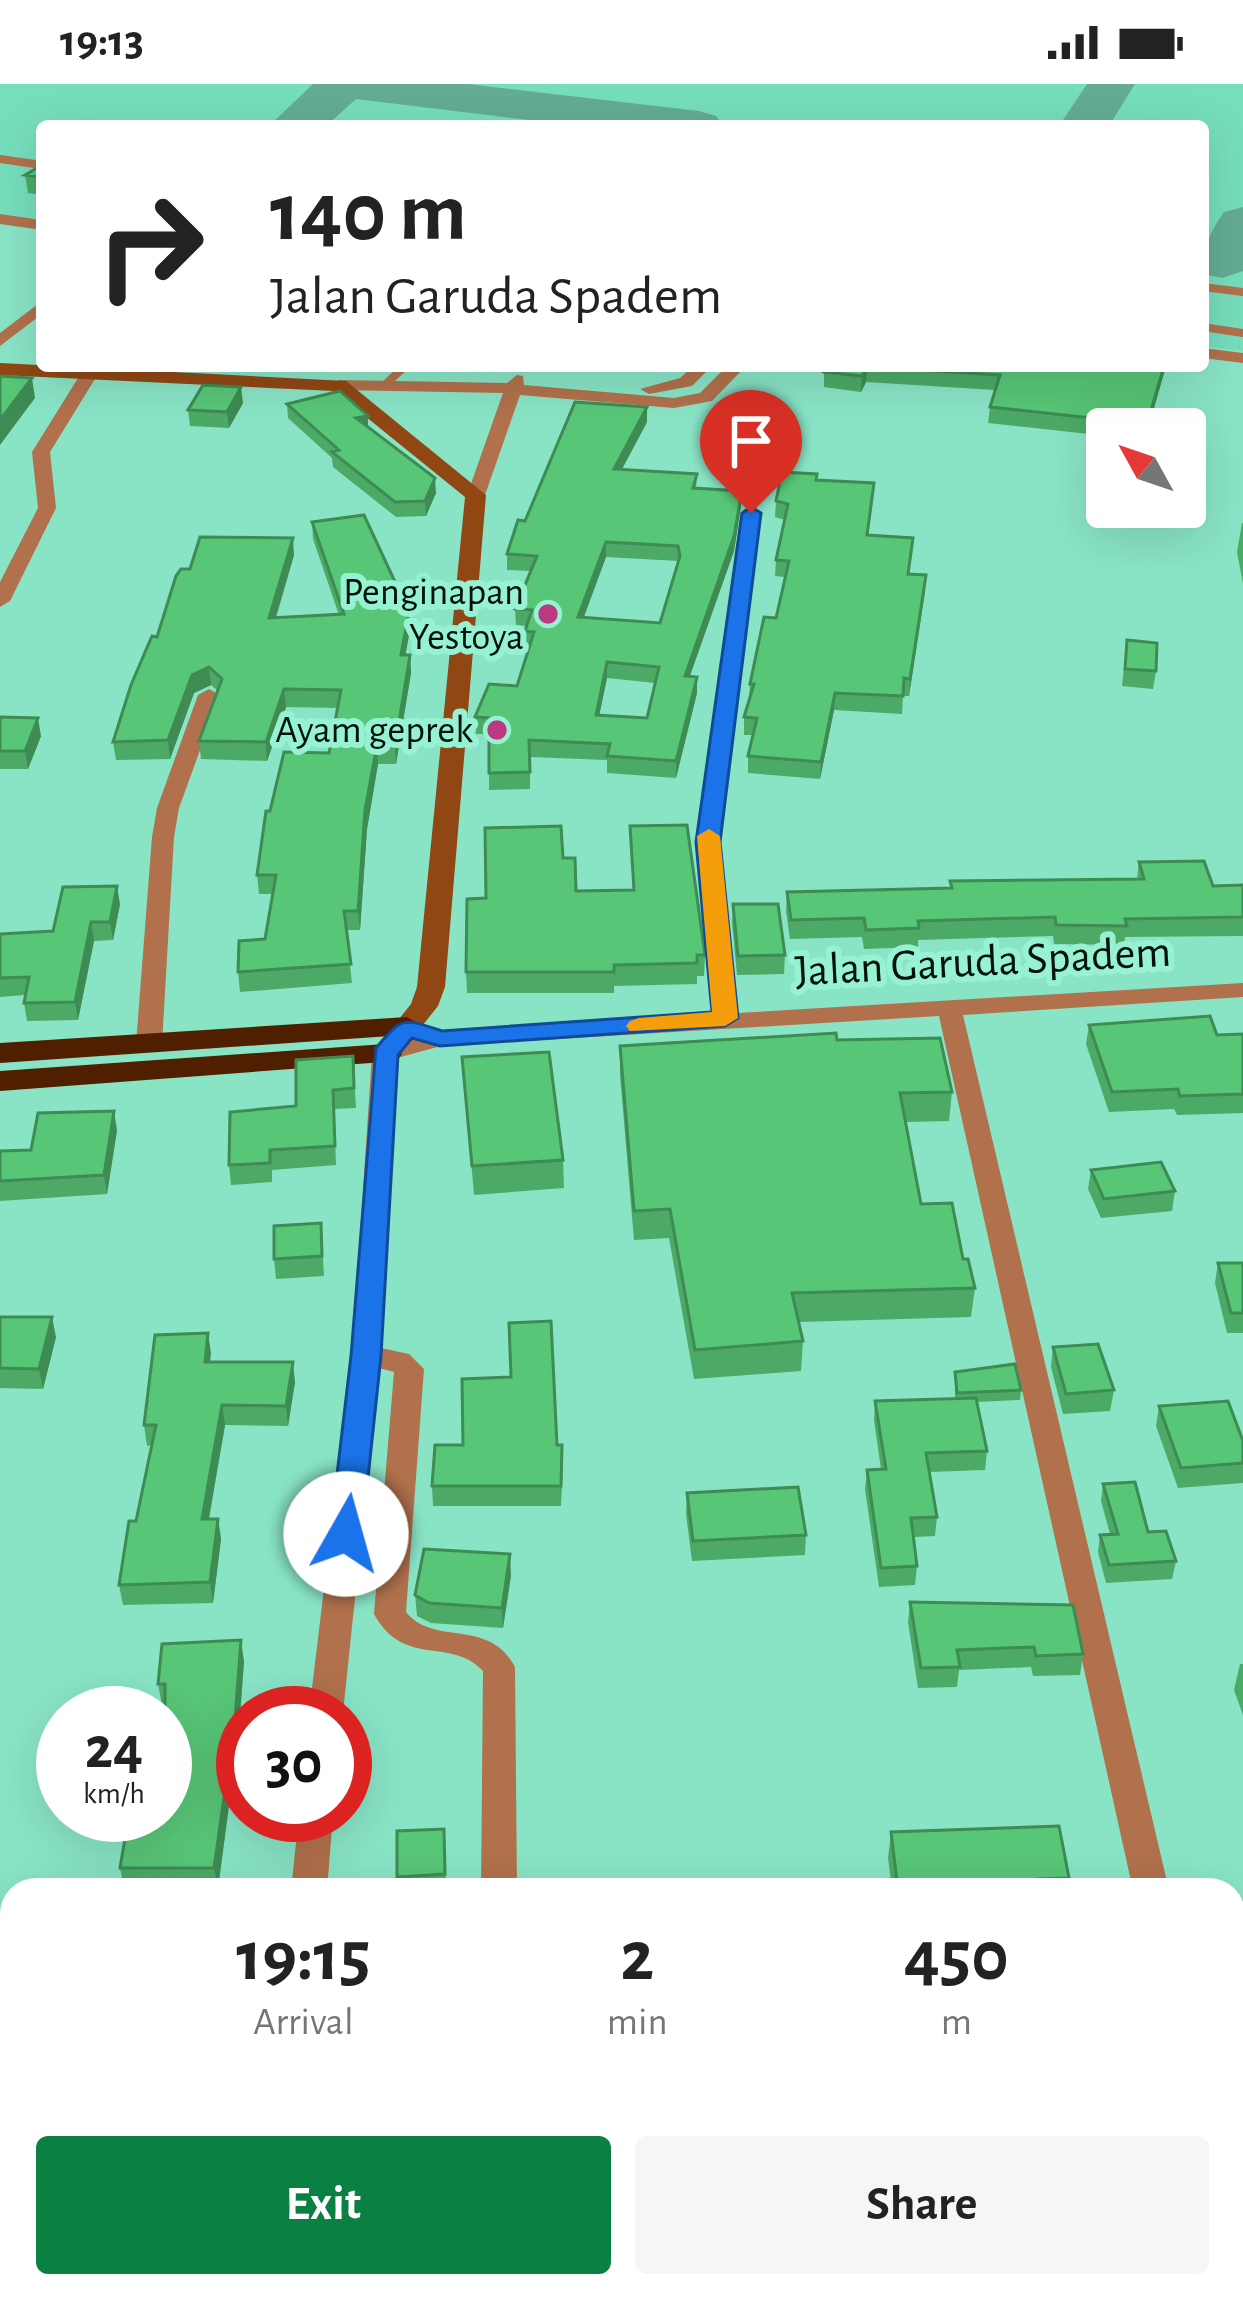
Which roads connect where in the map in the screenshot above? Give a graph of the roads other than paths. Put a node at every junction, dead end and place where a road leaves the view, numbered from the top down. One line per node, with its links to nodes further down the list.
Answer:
1 (0, 159): 2 (lane)
2 (36, 164)
3 (0, 219): 4 (street)
4 (36, 223)
5 (1209, 287): 6 (lane)
6 (1243, 292)
7 (36, 311): 10 (street)
8 (1209, 328): 9 (lane)
9 (1243, 333)
10 (0, 341)
11 (1209, 354): 12 (street)
12 (1243, 358)
13 (0, 369): 14 (street)
14 (36, 371)
15 (53, 372): 19 (street)
16 (399, 372): 20 (lane)
17 (697, 372): 22 (street)
18 (731, 372): 22 (street)
19 (89, 374): 21 (street); 25 (street)
20 (387, 383): 21 (street); 22 (street)
21 (339, 385): 23 (street)
22 (516, 386): 23 (street)
23 (476, 496): 30 (street)
24 (751, 513): 29 (street)
25 (0, 601)
26 (209, 695): 31 (street)
27 (1243, 990): 28 (street, Jalan Garuda Spadem)
28 (950, 1006): 29 (street, Jalan Garuda Spadem); 39 (street)
29 (725, 1018): 30 (street, Jalan Garuda Spadem)
30 (396, 1041): 31 (highway); 33 (highway); 34 (street)
31 (149, 1044): 32 (highway)
32 (0, 1053)
33 (0, 1081)
34 (366, 1356): 35 (street); 38 (street)
35 (329, 1686)
36 (313, 1842): 37 (street)
37 (310, 1878)
38 (500, 1878)
39 (1148, 1878)

